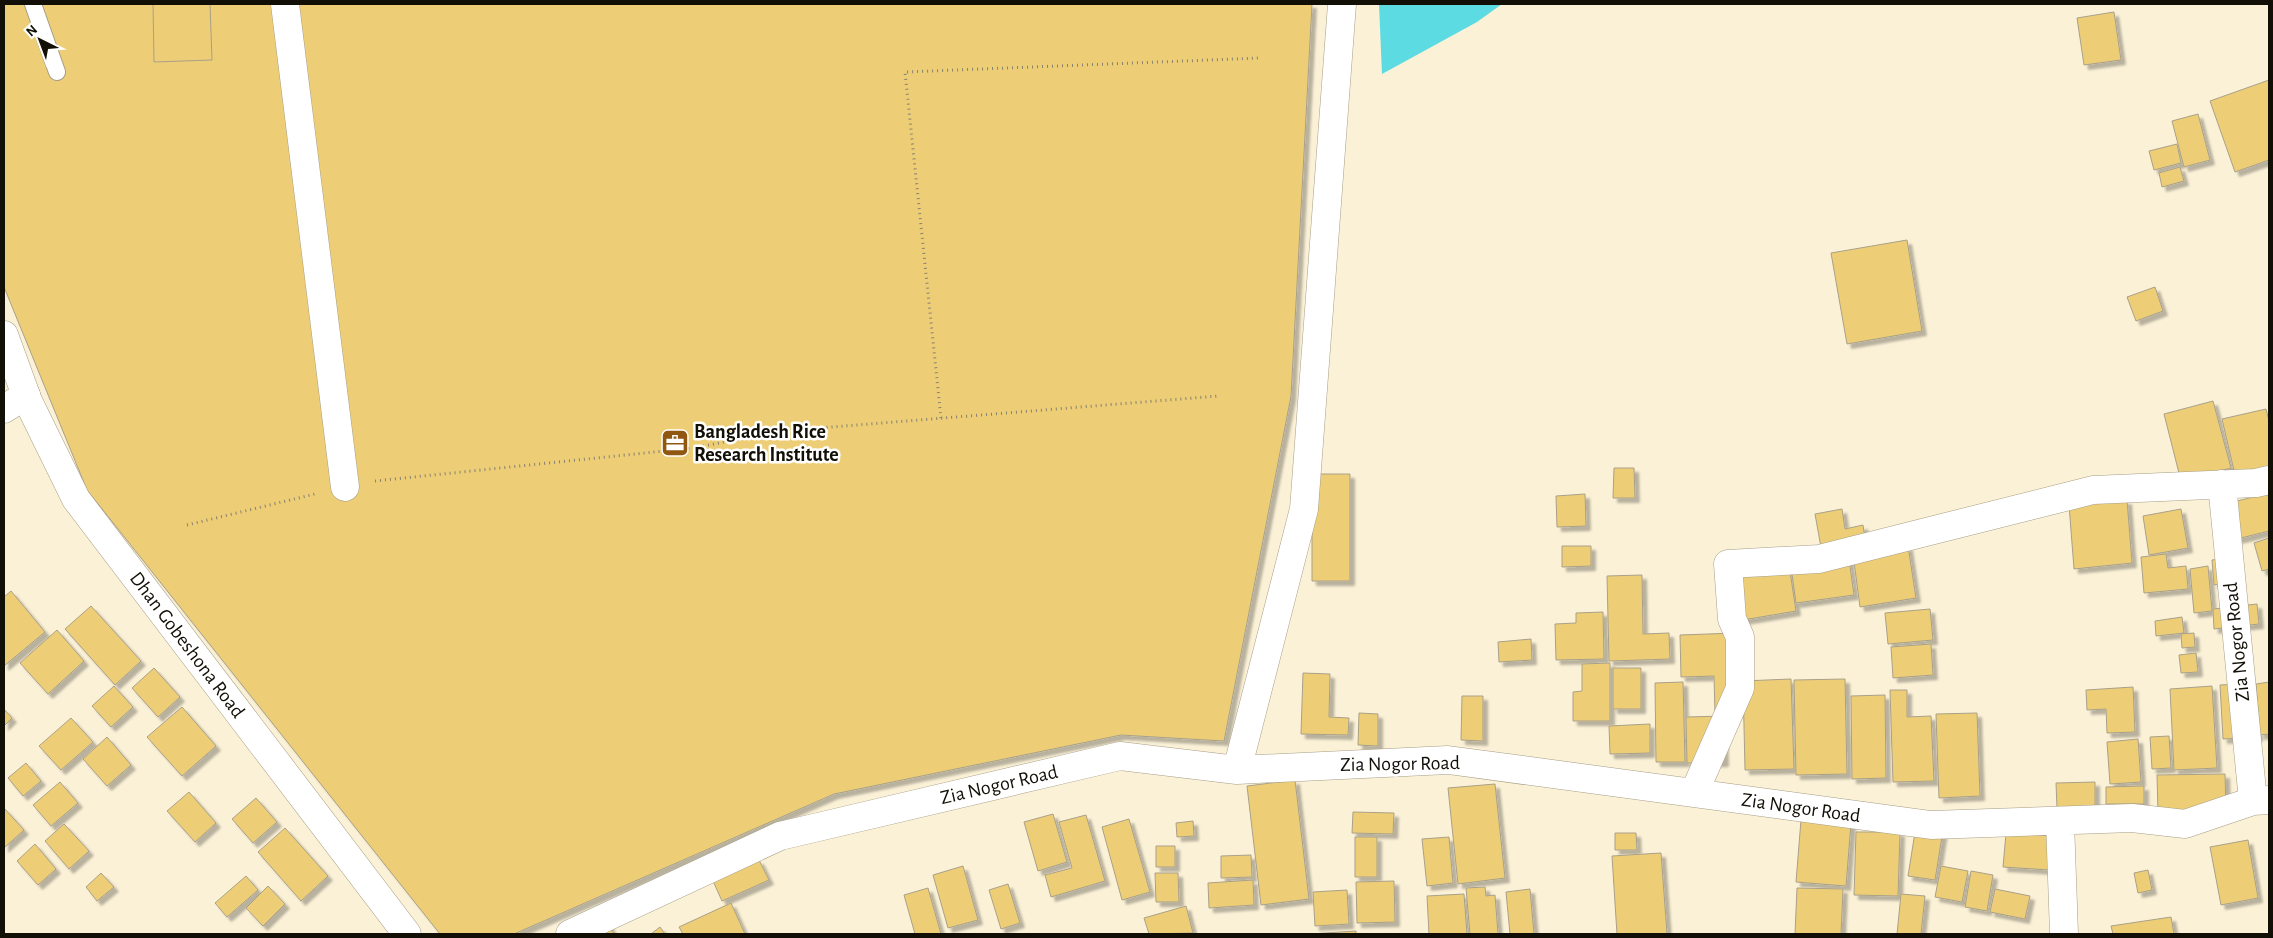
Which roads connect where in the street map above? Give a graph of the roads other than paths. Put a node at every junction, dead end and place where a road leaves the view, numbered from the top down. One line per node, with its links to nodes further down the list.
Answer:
1 (33, 4): 4 (lane)
2 (285, 4): 9 (street)
3 (1342, 4): 10 (street)
4 (57, 72)
5 (4, 335): 6 (street, Dhan Gobeshona Road)
6 (15, 402): 14 (street, Dhan Gobeshona Road)
7 (2269, 480): 8 (street)
8 (2222, 484): 11 (street); 12 (street, Zia Nogor Road)
9 (344, 487)
10 (1237, 770): 11 (street, Zia Nogor Road); 15 (street, Zia Nogor Road)
11 (1694, 793): 13 (street, Zia Nogor Road)
12 (2261, 800): 13 (street, Zia Nogor Road)
13 (2060, 821): 16 (street)
14 (407, 934)
15 (570, 934)
16 (2064, 934)

